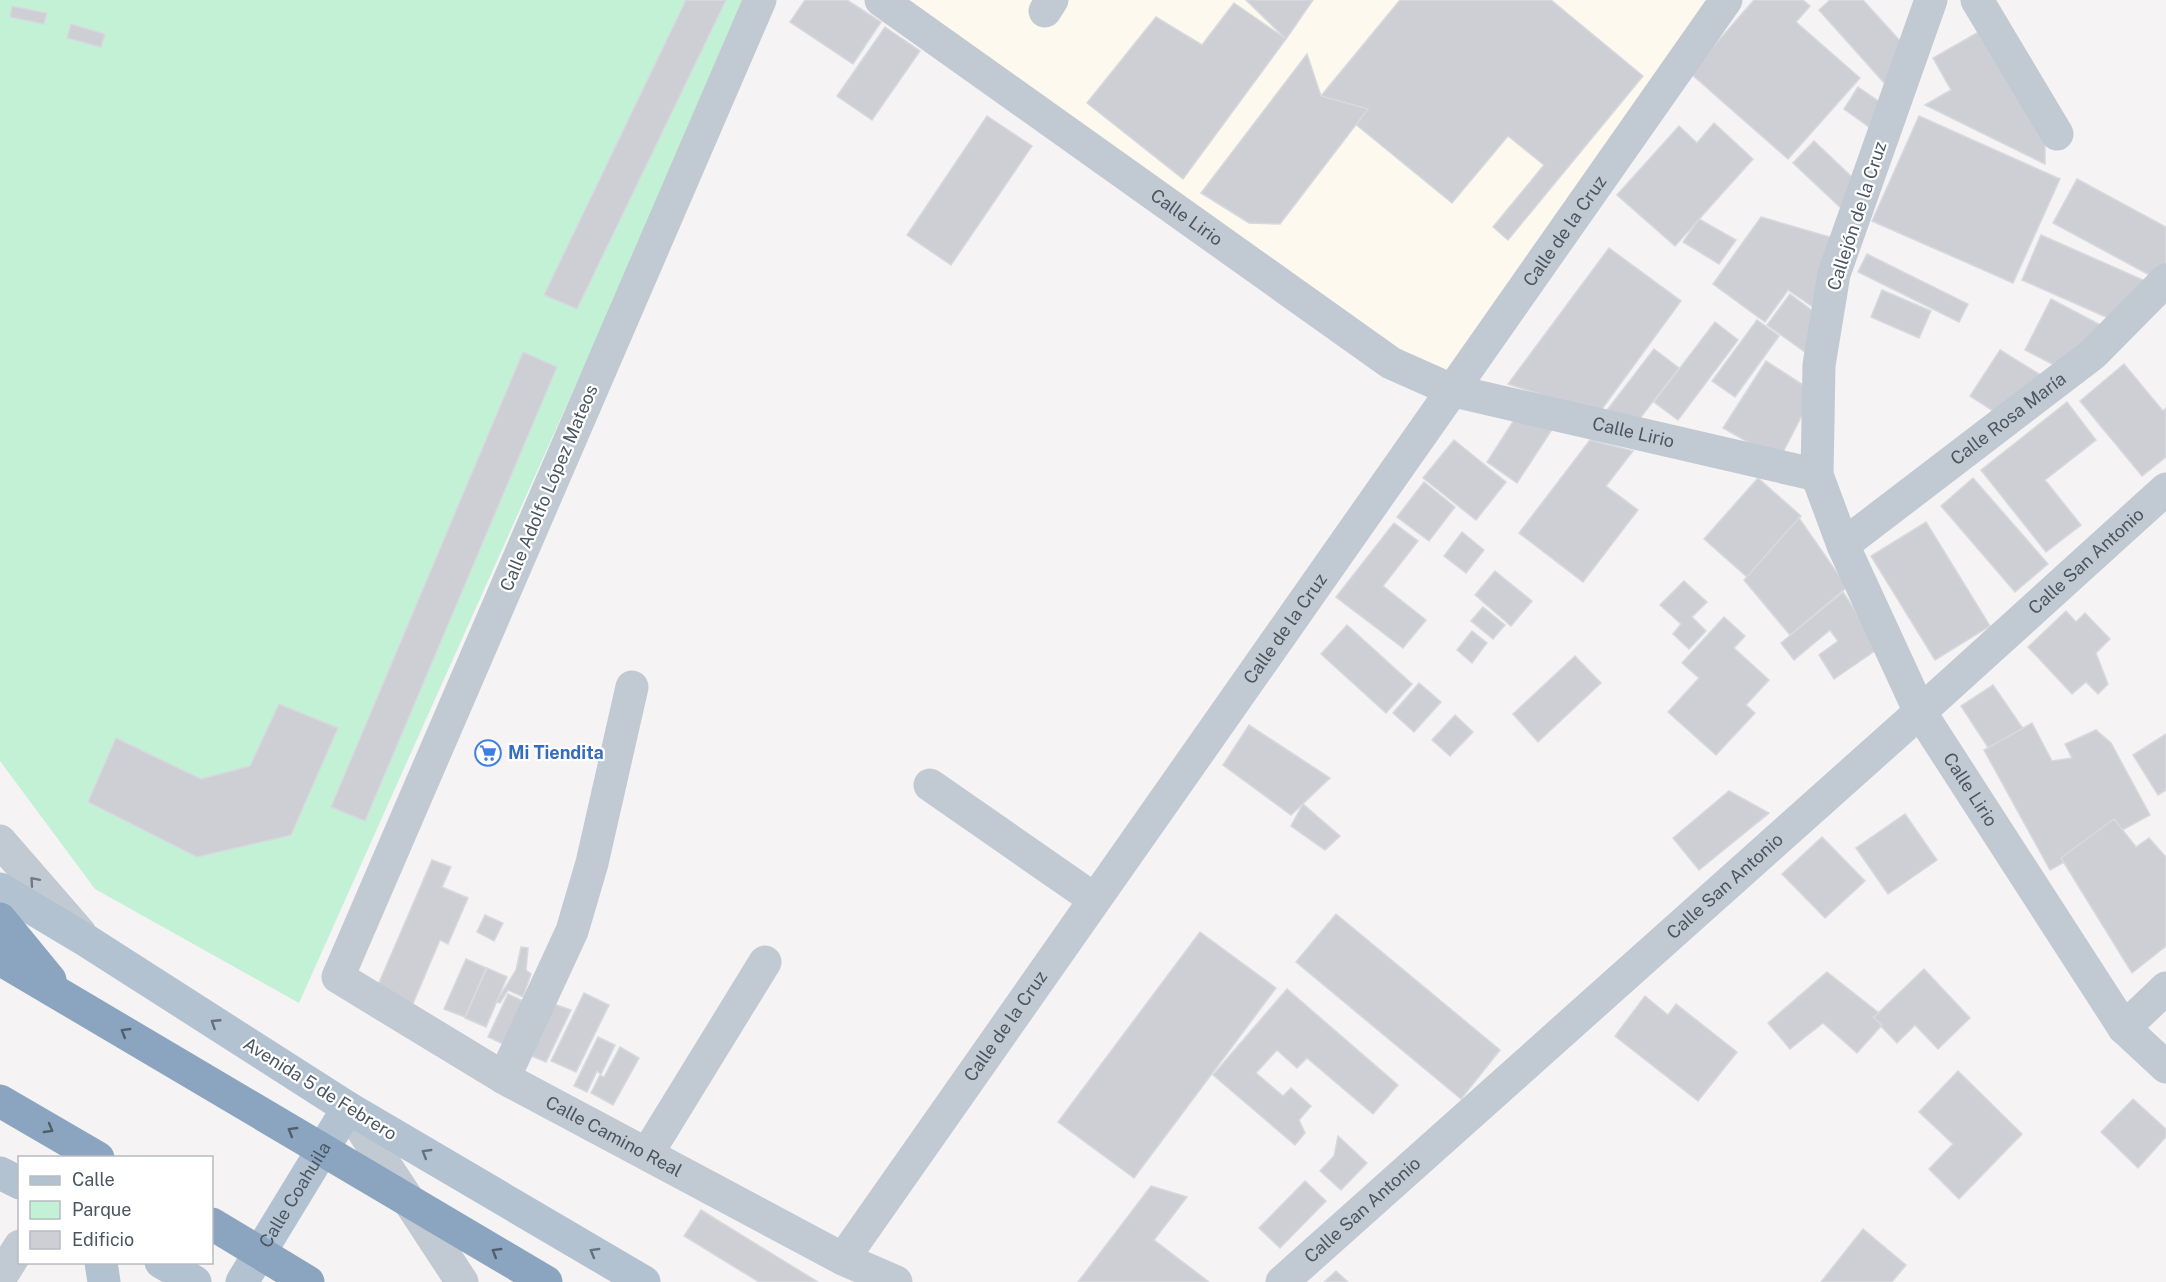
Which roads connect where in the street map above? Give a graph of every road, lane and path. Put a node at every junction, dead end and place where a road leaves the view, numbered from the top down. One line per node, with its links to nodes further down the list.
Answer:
1 (760, 0): 22 (street, Calle Adolfo López Mateos)
2 (880, 0): 8 (street, Calle Lirio)
3 (1726, 0): 8 (street, Calle de la Cruz)
4 (1931, 0): 9 (street, Callejón de la Cruz)
5 (1977, 0): 6 (street)
6 (2057, 134)
7 (2166, 280): 11 (street, Calle Rosa María)
8 (1454, 391): 9 (street, Calle Lirio); 17 (street, Calle de la Cruz)
9 (1817, 475): 11 (street, Calle Lirio)
10 (2166, 489): 13 (street, Calle San Antonio)
11 (1843, 545): 13 (street, Calle Lirio)
12 (632, 687): 27 (street)
13 (1920, 712): 25 (street, Calle Lirio); 48 (street, Calle San Antonio)
14 (930, 785): 17 (street)
15 (0, 841): 19 (street, one-way to 15)
16 (0, 889): 19 (main road, Avenida 5 de Febrero)
17 (1094, 898): 36 (street, Calle de la Cruz)
18 (0, 919): 24 (highway)
19 (87, 941): 29 (main road, Avenida 5 de Febrero, one-way to 19)
20 (0, 959): 24 (highway)
21 (765, 962): 30 (street)
22 (338, 977): 27 (street, Calle Camino Real)
23 (2166, 988): 25 (street)
24 (63, 995): 45 (highway, one-way to 24)
25 (2124, 1028): 26 (street, Calle Lirio)
26 (2166, 1067)
27 (504, 1078): 30 (street, Calle Camino Real)
28 (0, 1101): 31 (highway, one-way to 31)
29 (348, 1108): 42 (main road, Calle Coahuila); 44 (street); 46 (main road, Avenida 5 de Febrero, one-way to 29)
30 (647, 1154): 36 (street, Calle Camino Real)
31 (95, 1156)
32 (0, 1173): 33 (main road)
33 (18, 1182)
34 (213, 1225): 43 (highway)
35 (18, 1249): 39 (street)
36 (843, 1259): 47 (street, Calle Camino Real)
37 (101, 1264): 40 (main road)
38 (163, 1264): 41 (main road)
39 (0, 1278)
40 (104, 1282)
41 (195, 1282)
42 (242, 1282)
43 (308, 1282)
44 (462, 1282)
45 (546, 1282)
46 (644, 1282)
47 (896, 1282)
48 (1282, 1282)

